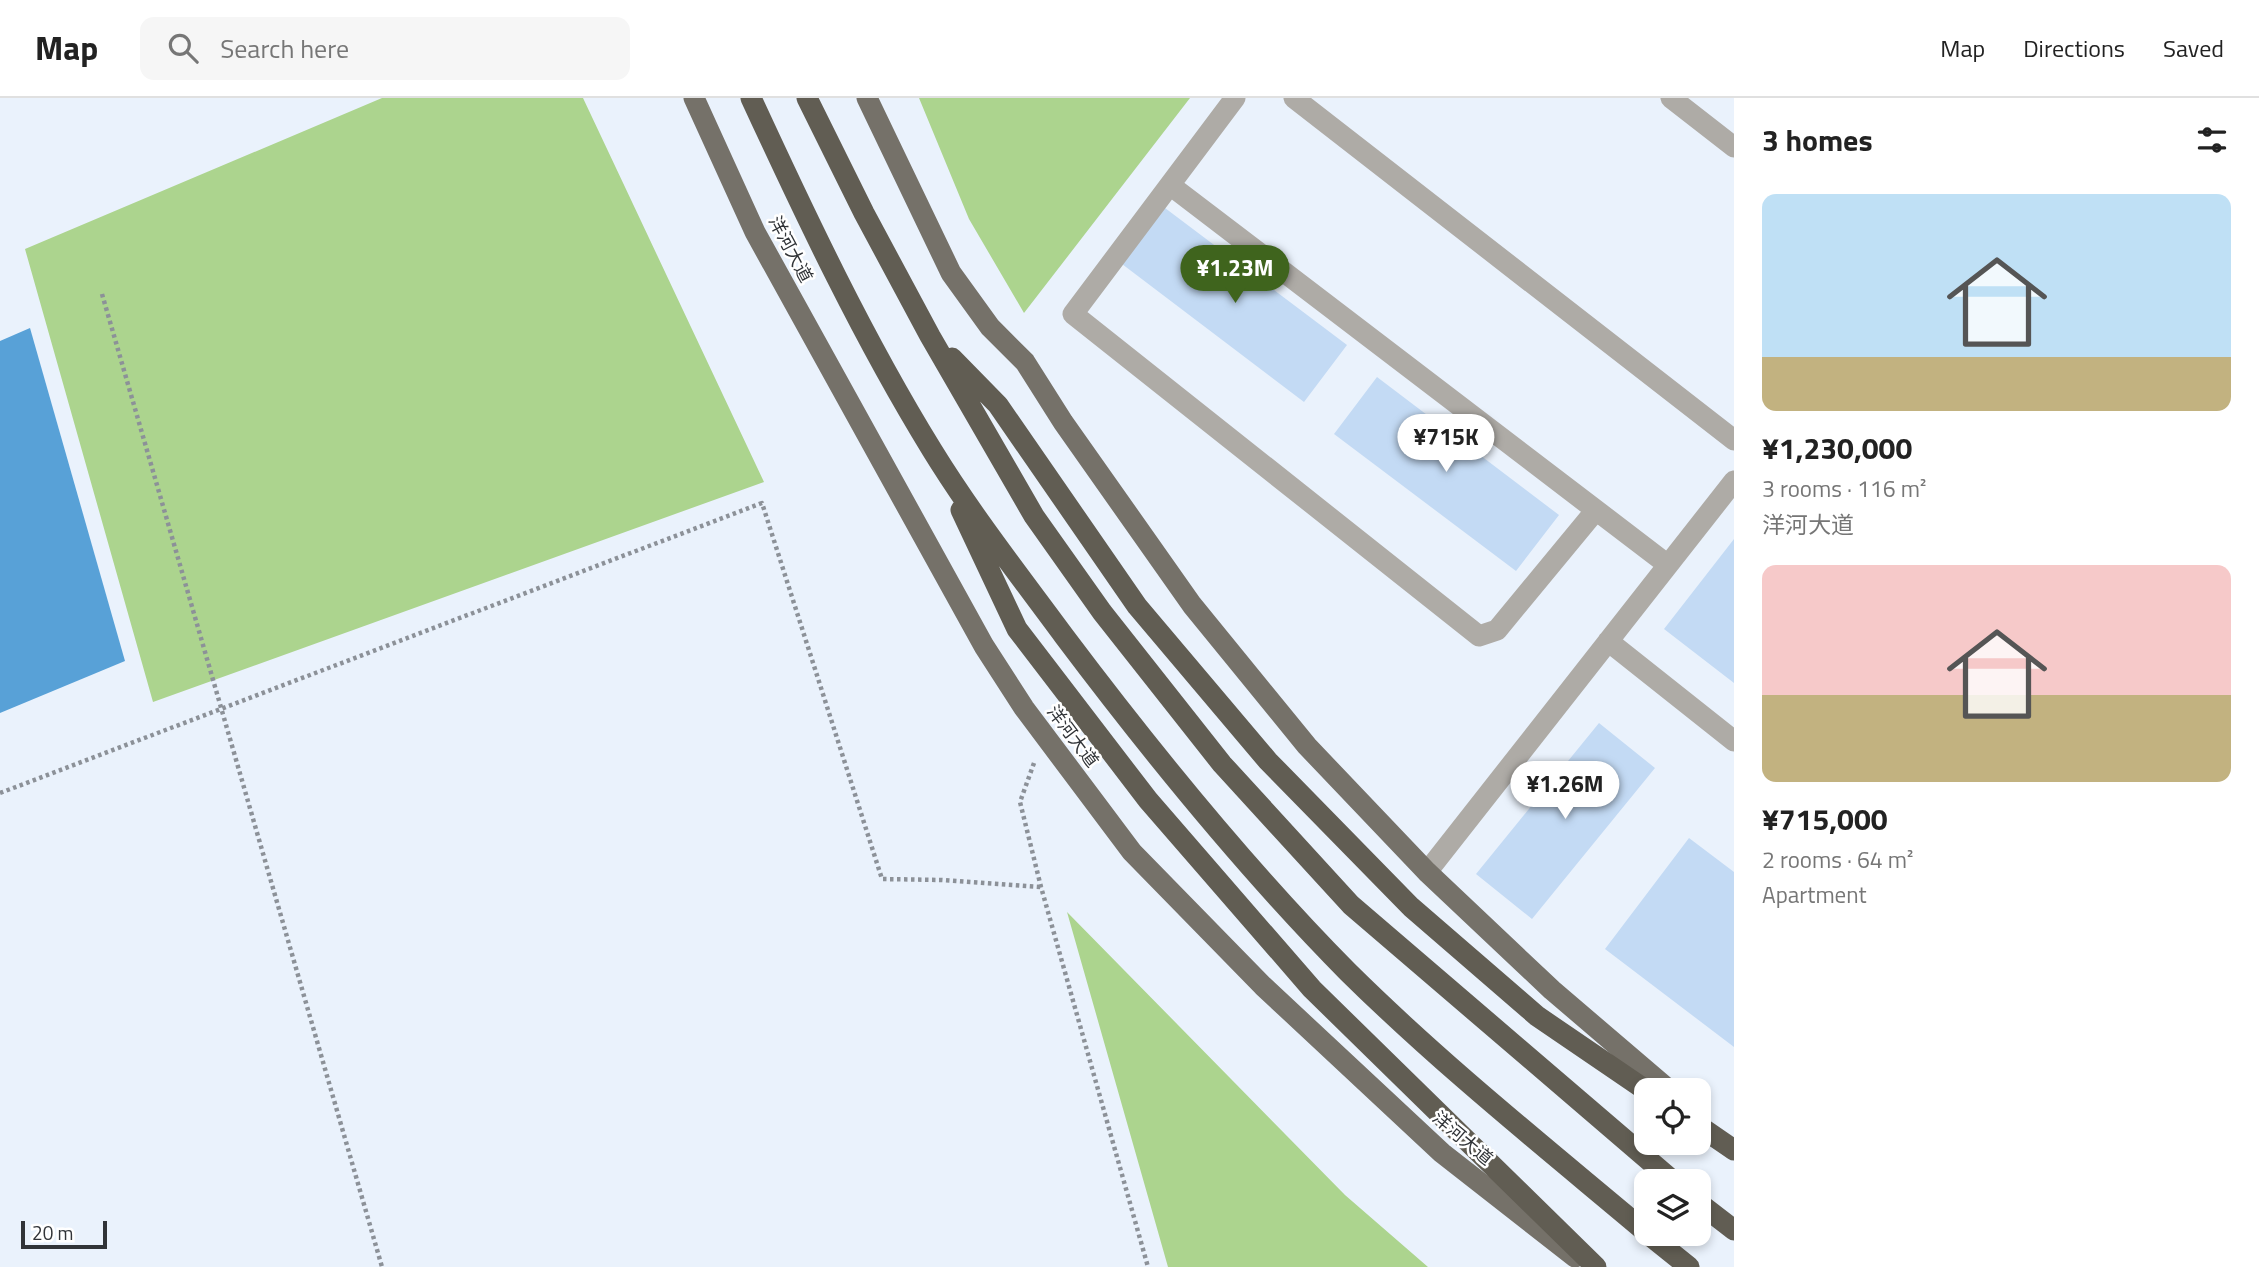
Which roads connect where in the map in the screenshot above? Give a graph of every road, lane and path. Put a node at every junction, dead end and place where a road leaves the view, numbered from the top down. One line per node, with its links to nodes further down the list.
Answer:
1 (694, 98): 19 (main road, 洋河大道)
2 (751, 98): 13 (highway, 洋河大道)
3 (807, 98): 11 (highway)
4 (867, 98): 22 (main road)
5 (1235, 98): 9 (lane)
6 (1294, 98): 12 (lane)
7 (1671, 98): 8 (lane)
8 (1734, 147)
9 (1170, 185): 15 (lane); 15 (lane)
10 (102, 293): 18 (path)
11 (930, 336): 25 (highway); 29 (highway)
12 (1734, 440)
13 (933, 451): 31 (highway, 洋河大道); 37 (highway)
14 (1734, 481): 16 (lane)
15 (1596, 510): 16 (lane)
16 (1668, 565): 17 (lane)
17 (1608, 641): 20 (lane); 22 (lane)
18 (222, 709): 21 (path); 23 (path); 34 (path)
19 (1044, 735): 23 (path); 36 (main road, 洋河大道)
20 (1734, 741)
21 (0, 793)
22 (1427, 872): 24 (main road)
23 (1041, 887): 35 (path)
24 (1655, 1078)
25 (1634, 1082)
26 (1711, 1127): 28 (main road)
27 (1711, 1134): 28 (highway)
28 (1734, 1148)
29 (1659, 1169)
30 (1711, 1212): 32 (highway)
31 (1634, 1222)
32 (1734, 1230)
33 (1663, 1246): 38 (highway, 洋河大道)
34 (382, 1267)
35 (1148, 1267)
36 (1588, 1267)
37 (1596, 1267)
38 (1689, 1267)

